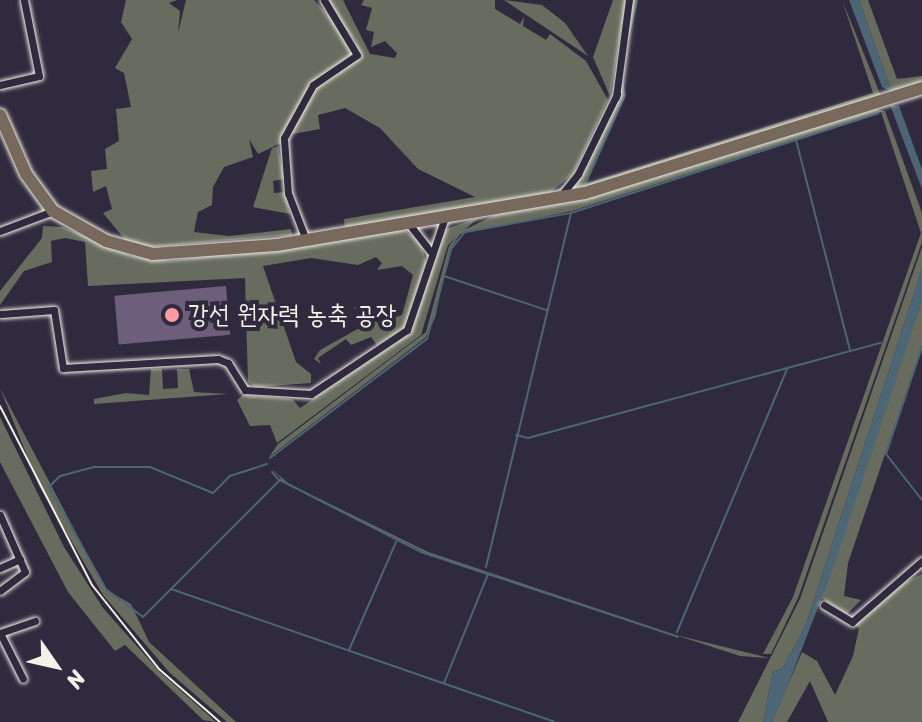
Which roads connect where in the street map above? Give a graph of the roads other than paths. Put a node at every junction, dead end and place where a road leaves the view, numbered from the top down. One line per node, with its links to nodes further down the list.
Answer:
1 (24, 0): 4 (street)
2 (324, 0): 12 (street)
3 (629, 0): 7 (street)
4 (0, 85)
5 (922, 88): 7 (main road)
6 (0, 115): 8 (main road)
7 (557, 199): 9 (main road)
8 (53, 211): 11 (street); 12 (main road)
9 (445, 217): 10 (main road); 13 (street)
10 (409, 224): 12 (main road); 13 (street)
11 (0, 231)
12 (306, 240)
13 (430, 251): 14 (street)
14 (1, 314)
15 (0, 515): 16 (street)
16 (20, 559): 18 (street); 19 (street)
17 (922, 561): 20 (street)
18 (0, 568)
19 (0, 591)
20 (824, 605)
21 (35, 621): 22 (street)
22 (0, 633): 23 (street)
23 (23, 679)

